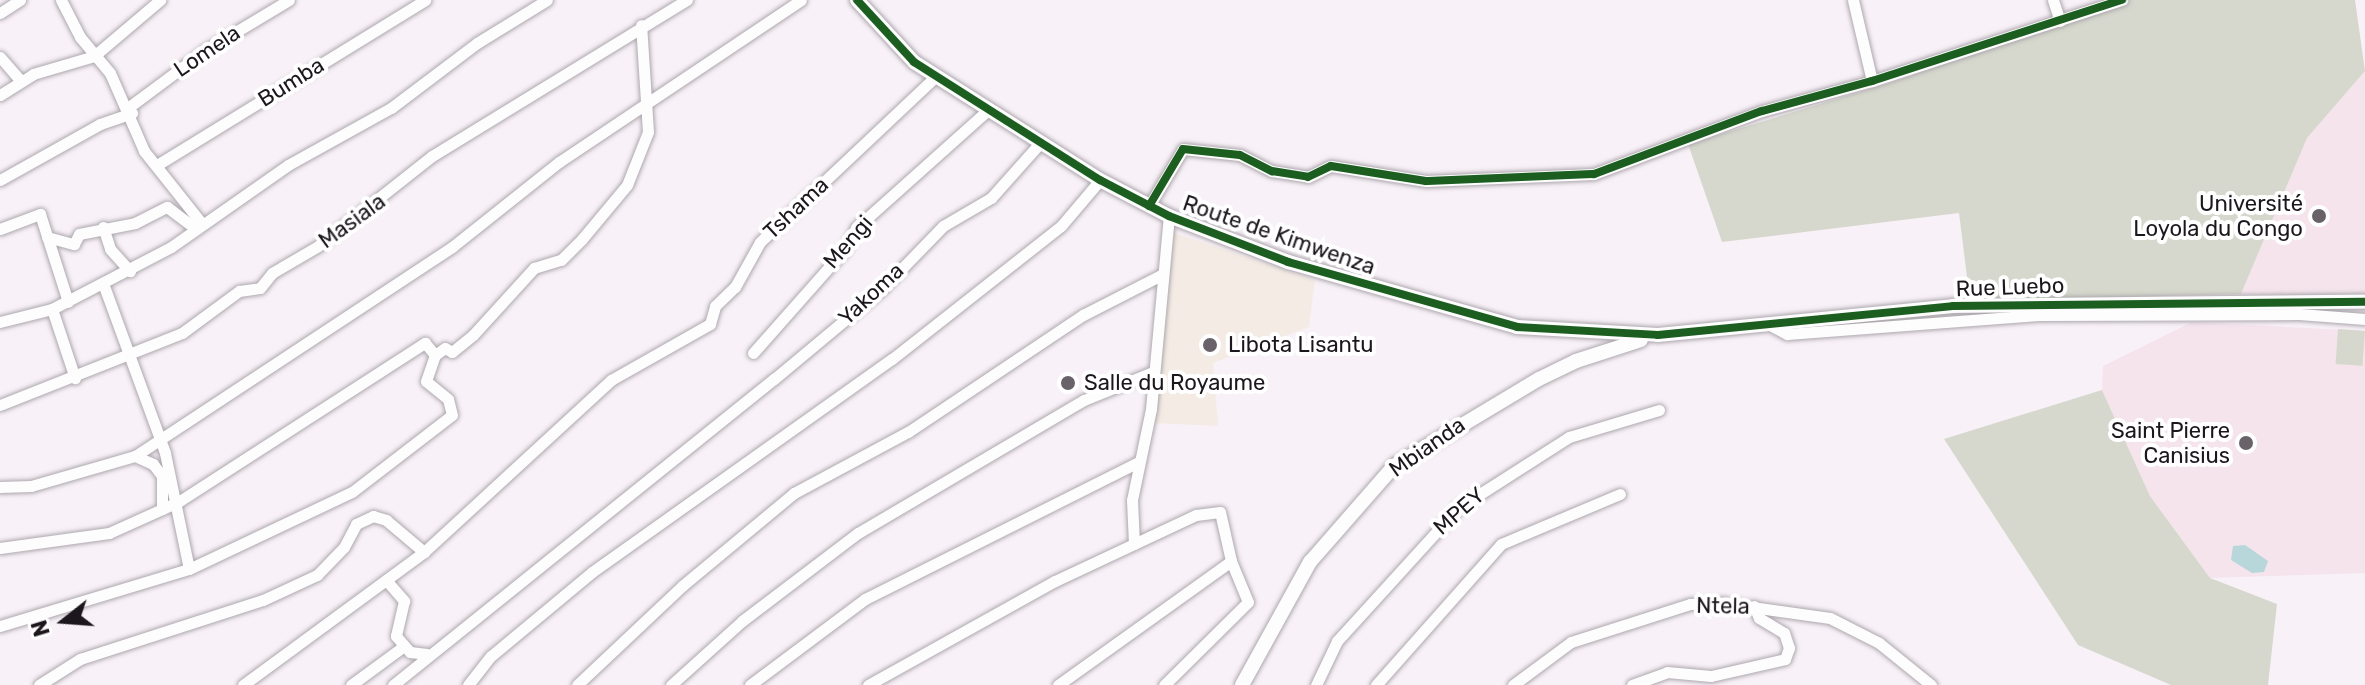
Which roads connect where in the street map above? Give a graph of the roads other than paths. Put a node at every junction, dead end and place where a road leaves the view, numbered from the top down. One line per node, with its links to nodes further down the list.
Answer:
1 (20, 0): 13 (street)
2 (61, 0): 16 (street)
3 (160, 0): 16 (street)
4 (289, 0): 24 (street, Lomela)
5 (425, 0): 26 (street, Bumba)
6 (547, 0): 31 (street)
7 (687, 0): 15 (street, Masiala)
8 (801, 0): 22 (street)
9 (857, 0): 18 (street, Route de Kimwenza)
10 (1853, 0): 20 (street)
11 (2053, 0): 14 (street)
12 (2122, 0): 14 (street)
13 (0, 13)
14 (2060, 21): 20 (street)
15 (641, 25): 22 (street); 46 (street, Masiala)
16 (94, 56): 19 (street); 24 (street)
17 (0, 57): 19 (street)
18 (936, 76): 23 (street, Route de Kimwenza); 61 (street, Tshama)
19 (21, 81): 21 (street)
20 (1872, 81): 29 (street)
21 (1, 92)
22 (642, 103): 47 (street); 52 (street)
23 (989, 109): 25 (street, Route de Kimwenza); 45 (street, Mengi)
24 (130, 110): 26 (street); 27 (street, Lomela)
25 (1040, 143): 28 (street, Route de Kimwenza); 68 (street, Yakoma)
26 (157, 165): 31 (street)
27 (0, 180)
28 (1100, 180): 29 (street, Route de Kimwenza); 73 (street)
29 (1149, 206): 30 (street, Route de Kimwenza)
30 (1169, 216): 36 (street); 44 (street, Route de Kimwenza)
31 (199, 226): 32 (street); 35 (street)
32 (103, 227): 34 (street); 35 (street)
33 (0, 229): 34 (street)
34 (47, 237): 38 (street)
35 (130, 271): 37 (street)
36 (1163, 274): 48 (street); 74 (street)
37 (104, 286): 38 (street); 46 (street)
38 (68, 302): 40 (street)
39 (2365, 302): 43 (street, Rue Luebo)
40 (52, 309): 42 (street); 49 (street)
41 (2365, 319): 43 (street)
42 (0, 322)
43 (1765, 323): 44 (street, Rue Luebo)
44 (1658, 335): 80 (street, Mbianda)
45 (753, 353)
46 (126, 355): 49 (street, Masiala); 52 (street)
47 (435, 355): 57 (street); 63 (street)
48 (1153, 372): 54 (street); 75 (street)
49 (75, 378): 50 (street, Masiala)
50 (0, 405)
51 (1659, 410): 81 (street, MPEY)
52 (160, 437): 53 (street); 57 (street)
53 (135, 456): 55 (street); 58 (street)
54 (1138, 462): 59 (street); 76 (street)
55 (0, 487)
56 (1620, 494): 82 (street)
57 (178, 502): 58 (street); 63 (street)
58 (162, 509): 60 (street)
59 (1134, 544): 62 (street); 77 (street)
60 (0, 548)
61 (424, 552): 64 (street, Tshama); 69 (street)
62 (1231, 561): 78 (street); 79 (street)
63 (189, 569): 66 (street)
64 (386, 580): 67 (street); 70 (street, Tshama)
65 (1754, 606): 83 (street, Ntela); 84 (street); 85 (street, Ntela)
66 (0, 626)
67 (404, 646): 68 (street); 71 (street)
68 (427, 654): 72 (street, Yakoma)
69 (39, 685)
70 (243, 685)
71 (351, 685)
72 (393, 685)
73 (468, 685)
74 (577, 685)
75 (671, 685)
76 (750, 685)
77 (868, 685)
78 (1058, 685)
79 (1164, 685)
80 (1242, 685)
81 (1316, 685)
82 (1376, 685)
83 (1513, 685)
84 (1632, 685)
85 (1931, 685)

